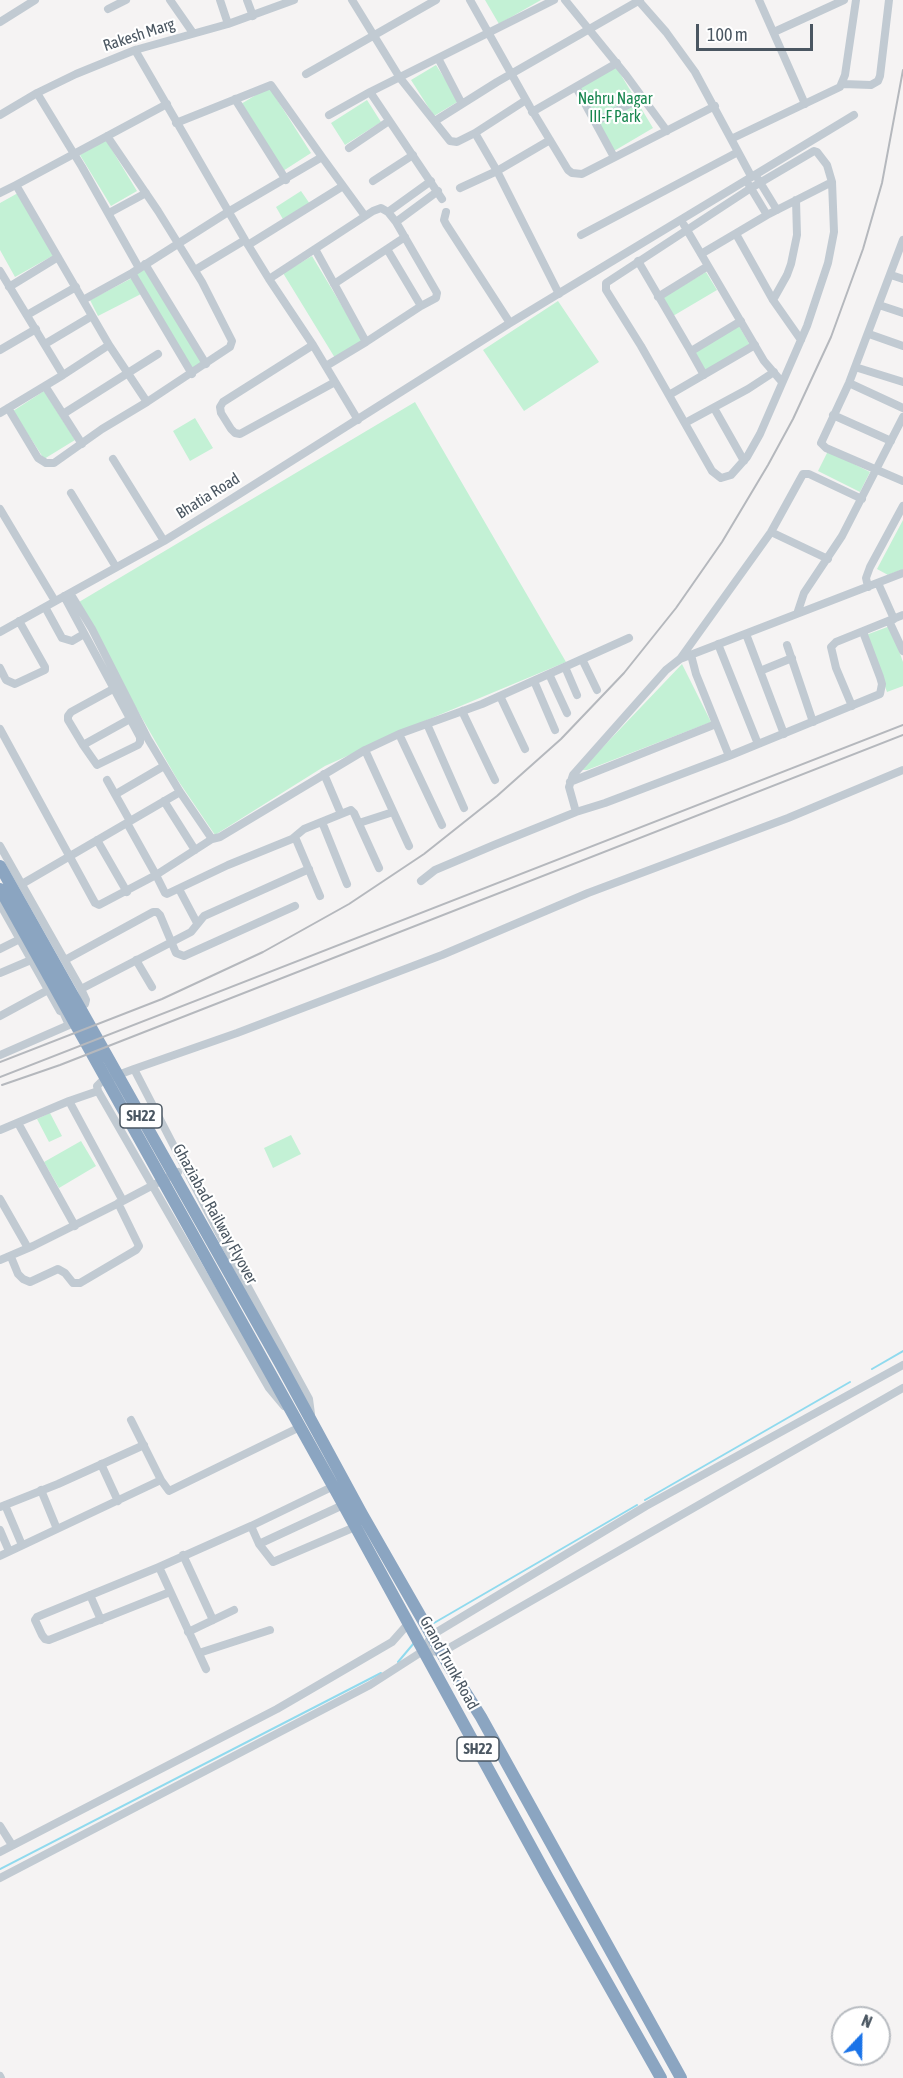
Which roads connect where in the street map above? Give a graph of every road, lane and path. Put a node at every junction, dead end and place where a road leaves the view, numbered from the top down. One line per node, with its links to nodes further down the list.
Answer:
1 (126, 0): 18 (street)
2 (170, 0): 24 (street)
3 (220, 0): 21 (street)
4 (247, 0): 19 (street)
5 (294, 0): 19 (street, Rakesh Marg)
6 (352, 0): 26 (street)
7 (436, 0): 26 (street)
8 (470, 0): 25 (street)
9 (554, 0): 25 (street)
10 (565, 0): 22 (street)
11 (639, 0): 22 (street); 43 (street)
12 (759, 0): 23 (street)
13 (844, 0): 17 (street)
14 (856, 0): 33 (street)
15 (889, 0): 33 (street)
16 (31, 1): 20 (street)
17 (821, 4): 23 (street)
18 (108, 9)
19 (253, 16): 21 (street, Rakesh Marg)
20 (0, 22)
21 (228, 24): 24 (street, Rakesh Marg)
22 (589, 29): 29 (street); 31 (street)
23 (774, 32): 42 (street)
24 (194, 33): 27 (street, Rakesh Marg)
25 (488, 33): 28 (street); 31 (street)
26 (373, 36): 30 (street); 32 (street)
27 (135, 50): 36 (street, Rakesh Marg); 40 (street)
28 (438, 58): 32 (street); 41 (street)
29 (617, 63): 34 (street); 37 (street)
30 (306, 74)
31 (512, 74): 39 (street); 41 (street)
32 (399, 78): 35 (street); 49 (street)
33 (843, 84): 42 (street)
34 (576, 87): 44 (street); 50 (street)
35 (370, 92): 46 (street); 48 (street)
36 (37, 93): 45 (street, Rakesh Marg); 59 (street)
37 (643, 97): 50 (street); 52 (street)
38 (235, 99): 51 (street); 61 (street); 65 (street)
39 (526, 100): 44 (street); 53 (street)
40 (166, 104): 51 (street); 54 (street)
41 (462, 104): 49 (street)
42 (805, 104): 55 (street)
43 (715, 106): 52 (street); 55 (street)
44 (532, 112): 56 (street)
45 (0, 115)
46 (329, 115)
47 (854, 115): 64 (street, Bhatia Road)
48 (389, 121): 57 (street); 60 (street)
49 (435, 121): 53 (street)
50 (595, 122): 62 (street)
51 (176, 123): 78 (street)
52 (667, 131): 62 (street)
53 (475, 133): 63 (street)
54 (107, 136): 59 (street); 75 (street)
55 (731, 139): 58 (street)
56 (550, 140): 62 (street); 63 (street)
57 (350, 148)
58 (738, 152): 64 (street); 88 (street)
59 (74, 153): 70 (street); 81 (street)
60 (413, 155): 66 (street); 67 (street)
61 (322, 157): 65 (street); 71 (street)
62 (614, 158)
63 (497, 171): 72 (street); 108 (street)
64 (751, 176): 68 (street); 73 (street); 84 (street, Bhatia Road)
65 (286, 180): 78 (street)
66 (373, 181)
67 (431, 181): 79 (street); 85 (street)
68 (760, 182): 69 (street); 73 (street); 77 (street)
69 (832, 182): 76 (street); 121 (street)
70 (16, 185): 74 (street); 96 (street)
71 (343, 186): 83 (street); 91 (street)
72 (460, 188)
73 (751, 188): 82 (street); 86 (street)
74 (0, 193)
75 (146, 193): 81 (street); 92 (street)
76 (796, 200): 77 (street); 111 (street)
77 (777, 210): 82 (street)
78 (228, 212): 91 (street); 92 (street)
79 (388, 212): 83 (street); 85 (street)
80 (446, 212): 118 (street)
81 (110, 213): 99 (street)
82 (767, 215): 87 (street)
83 (365, 216): 93 (street)
84 (680, 220): 86 (street); 108 (street, Bhatia Road)
85 (396, 222): 89 (street)
86 (686, 229): 95 (street); 97 (street)
87 (736, 234): 95 (street); 111 (street)
88 (581, 235)
89 (405, 237): 94 (street); 113 (street)
90 (903, 242): 102 (street)
91 (247, 243): 100 (street); 103 (street)
92 (178, 244): 99 (street); 100 (street)
93 (315, 249): 103 (street); 105 (street)
94 (387, 249): 105 (street); 113 (street)
95 (701, 254): 98 (street)
96 (58, 257): 106 (street); 107 (street)
97 (638, 261): 109 (street); 144 (street)
98 (708, 266): 109 (street); 117 (street)
99 (139, 269): 110 (street); 131 (street); 136 (street)
100 (195, 270): 131 (street)
101 (0, 271): 106 (street)
102 (891, 275): 104 (street); 112 (street)
103 (269, 279): 125 (street)
104 (903, 279)
105 (334, 284): 122 (street)
106 (9, 287): 115 (street)
107 (76, 287): 110 (street); 115 (street)
108 (559, 294): 118 (street, Bhatia Road)
109 (658, 297): 129 (street)
110 (83, 300): 116 (street)
111 (773, 300): 121 (street)
112 (879, 305): 114 (street); 120 (street)
113 (421, 306): 122 (street)
114 (903, 313)
115 (27, 315): 119 (street)
116 (92, 316): 123 (street); 124 (street)
117 (741, 321): 126 (street); 129 (street)
118 (510, 323): 152 (street, Bhatia Road)
119 (36, 328): 123 (street); 128 (street)
120 (868, 334): 127 (street); 133 (street)
121 (801, 340): 140 (street)
122 (366, 342): 132 (street)
123 (45, 344): 137 (street)
124 (109, 345): 135 (street); 137 (street)
125 (313, 345): 132 (street); 139 (street)
126 (755, 345): 134 (street); 138 (street)
127 (903, 346)
128 (0, 350)
129 (690, 350): 138 (street)
130 (158, 354): 135 (street)
131 (206, 364): 136 (street)
132 (326, 366): 139 (street)
133 (855, 367): 141 (street); 142 (street)
134 (774, 372): 140 (street); 146 (street)
135 (127, 373): 145 (street); 149 (street)
136 (192, 374): 145 (street)
137 (63, 375): 143 (street)
138 (704, 375): 144 (street)
139 (335, 382): 152 (street)
140 (782, 382): 157 (street)
141 (903, 382)
142 (849, 383): 147 (street); 150 (street)
143 (45, 386): 148 (street); 149 (street)
144 (669, 395): 153 (street)
145 (147, 402): 155 (street)
146 (714, 408): 153 (street); 157 (street)
147 (903, 408)
148 (4, 410): 155 (street)
149 (63, 414): 155 (street)
150 (833, 415): 154 (street); 158 (street)
151 (903, 417): 154 (street)
152 (358, 420): 165 (street, Bhatia Road)
153 (685, 423): 157 (street)
154 (891, 441): 158 (street)
155 (82, 444)
156 (113, 459): 165 (street)
157 (744, 461)
158 (876, 471): 159 (street); 161 (street)
159 (903, 481)
160 (71, 493): 167 (street)
161 (862, 499): 164 (street); 166 (street)
162 (903, 506): 170 (street)
163 (0, 509): 172 (street)
164 (771, 532): 166 (street); 189 (street)
165 (164, 541): 167 (street, Bhatia Road)
166 (828, 559): 174 (street)
167 (116, 567): 171 (street, Bhatia Road)
168 (903, 573): 169 (street)
169 (878, 583): 170 (street); 176 (street)
170 (868, 587): 174 (street)
171 (67, 594): 172 (street, Bhatia Road); 181 (street); 215 (street)
172 (55, 601): 173 (street, Bhatia Road)
173 (45, 607): 177 (street, Bhatia Road); 181 (street)
174 (797, 614): 180 (street)
175 (903, 615): 176 (street)
176 (891, 620): 179 (street); 185 (street)
177 (19, 621): 178 (street, Bhatia Road); 191 (street)
178 (0, 632)
179 (863, 632): 199 (street); 199 (street)
180 (746, 633): 183 (street); 192 (street)
181 (84, 634): 195 (street)
182 (628, 638): 188 (street)
183 (718, 644): 186 (street); 210 (street)
184 (787, 645): 187 (street)
185 (903, 651)
186 (691, 655): 189 (street); 205 (street)
187 (792, 658): 192 (street); 203 (street)
188 (582, 659): 190 (street); 196 (street)
189 (680, 659): 220 (street)
190 (565, 667): 193 (street); 197 (street)
191 (0, 668)
192 (760, 671): 209 (street)
193 (549, 674): 194 (street); 201 (street)
194 (534, 681): 198 (street); 207 (street)
195 (113, 689): 202 (street); 211 (street)
196 (597, 690)
197 (577, 695)
198 (500, 696): 200 (street); 212 (street)
199 (852, 706): 203 (street)
200 (462, 711): 204 (street); 219 (street)
201 (567, 713)
202 (130, 719): 211 (street); 211 (street)
203 (813, 722): 209 (street)
204 (427, 724): 208 (street); 224 (street)
205 (716, 724): 214 (street); 220 (street)
206 (0, 729): 238 (street)
207 (555, 730)
208 (399, 734): 213 (street); 231 (street)
209 (784, 734): 210 (street)
210 (758, 744): 214 (street)
211 (83, 745)
212 (525, 749)
213 (365, 750): 217 (street); 225 (street)
214 (729, 756): 226 (street)
215 (164, 766): 221 (street); 222 (street)
216 (903, 770): 266 (street)
217 (324, 774): 227 (street); 233 (street)
218 (107, 780): 222 (street)
219 (495, 780)
220 (570, 782): 226 (street)
221 (180, 792): 223 (street); 233 (street)
222 (116, 794): 228 (street)
223 (164, 801): 228 (street); 237 (street)
224 (465, 808)
225 (393, 812): 230 (street); 236 (street)
226 (576, 812): 243 (street)
227 (341, 814): 229 (street); 230 (street)
228 (129, 822): 234 (street); 242 (street)
229 (322, 822): 232 (street); 245 (street)
230 (359, 823): 240 (street)
231 (442, 825)
232 (295, 837): 241 (street); 247 (street)
233 (212, 838): 237 (street)
234 (97, 840): 238 (street); 248 (street)
235 (0, 846): 239 (street)
236 (409, 846)
237 (195, 850): 242 (street)
238 (70, 856): 244 (street); 248 (street)
239 (3, 864): 244 (street); 282 (highway, Ghaziabad Railway Flyover / SH22)
240 (379, 868)
241 (309, 869): 249 (street); 252 (street)
242 (156, 875): 247 (street); 248 (street)
243 (421, 881)
244 (22, 884): 257 (street)
245 (347, 884)
246 (0, 889): 282 (highway, Ghaziabad Railway Flyover / SH22)
247 (179, 889): 252 (street)
248 (127, 892)
249 (320, 896)
250 (0, 904): 253 (street)
251 (295, 906): 254 (street)
252 (197, 923): 254 (street)
253 (20, 939): 255 (street); 256 (street)
254 (172, 941): 257 (street); 258 (street)
255 (0, 949)
256 (31, 960): 259 (street); 262 (street)
257 (65, 960): 261 (street)
258 (136, 960): 260 (street); 261 (street)
259 (0, 973)
260 (152, 987)
261 (81, 989): 263 (street)
262 (48, 990): 263 (street); 264 (street)
263 (64, 1013): 265 (street)
264 (0, 1016)
265 (0, 1055)
266 (134, 1070): 267 (street); 271 (street)
267 (98, 1091): 268 (street); 272 (street)
268 (69, 1101): 269 (street); 274 (street)
269 (18, 1124): 270 (street); 275 (street)
270 (0, 1130)
271 (185, 1168): 272 (street); 282 (street)
272 (154, 1185): 274 (street); 282 (street)
273 (0, 1199): 276 (street)
274 (120, 1202): 275 (street); 277 (street)
275 (75, 1226): 276 (street)
276 (28, 1248): 277 (street)
277 (11, 1257): 278 (street)
278 (0, 1260)
279 (903, 1365): 309 (street)
280 (903, 1388): 311 (street)
281 (131, 1420): 283 (street)
282 (303, 1423): 285 (street); 286 (highway, Grand Trunk Road / SH22)
283 (144, 1445): 284 (street); 285 (street)
284 (101, 1464): 287 (street); 288 (street)
285 (161, 1480): 288 (street)
286 (338, 1483): 289 (highway, Grand Trunk Road / SH22); 291 (street); 309 (highway, Grand Trunk Road / SH22)
287 (42, 1490): 290 (street); 293 (street)
288 (118, 1501): 293 (street)
289 (343, 1505): 292 (highway, Grand Trunk Road / SH22); 295 (street)
290 (2, 1506): 296 (street)
291 (251, 1526): 295 (street); 298 (street)
292 (355, 1527): 295 (street); 306 (highway, Grand Trunk Road / SH22)
293 (57, 1529): 296 (street)
294 (0, 1530): 297 (street)
295 (260, 1544)
296 (22, 1545): 297 (street)
297 (9, 1551): 299 (street)
298 (183, 1555): 300 (street); 305 (street)
299 (0, 1556)
300 (159, 1567): 301 (street); 302 (street)
301 (170, 1592): 304 (street); 308 (street)
302 (90, 1595): 304 (street); 304 (street)
303 (234, 1610): 305 (street)
304 (101, 1620)
305 (213, 1620): 308 (street)
306 (408, 1624): 310 (highway, Grand Trunk Road / SH22); 317 (street)
307 (270, 1630): 312 (street)
308 (188, 1632): 312 (street)
309 (432, 1635): 310 (street); 311 (highway, Grand Trunk Road / SH22)
310 (423, 1651): 311 (street); 315 (highway, Grand Trunk Road / SH22); 320 (street)
311 (442, 1652): 314 (highway, Grand Trunk Road / SH22)
312 (199, 1653): 313 (street)
313 (207, 1669)
314 (526, 1799): 315 (highway); 319 (highway, Grand Trunk Road / SH22)
315 (509, 1808): 321 (highway, Grand Trunk Road / SH22)
316 (0, 1826): 317 (street)
317 (12, 1845): 318 (street)
318 (0, 1852)
319 (564, 1868): 321 (highway); 323 (highway, Grand Trunk Road / SH22)
320 (0, 1878)
321 (548, 1878): 322 (highway, Grand Trunk Road / SH22)
322 (662, 2078)
323 (681, 2078)

